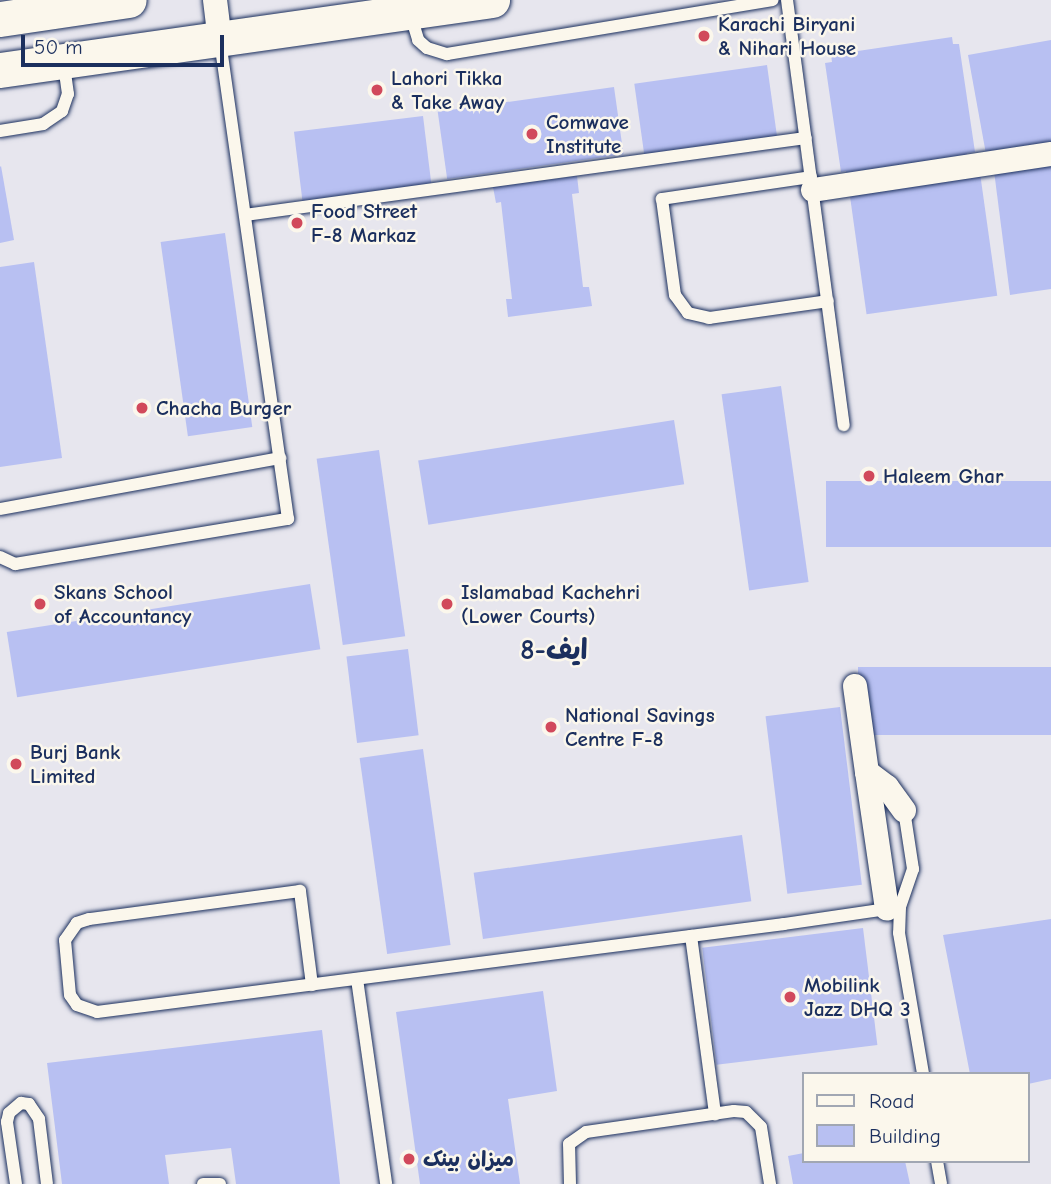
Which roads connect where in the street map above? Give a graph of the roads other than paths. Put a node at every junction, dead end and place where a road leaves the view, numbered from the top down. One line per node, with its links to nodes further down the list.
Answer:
1 (128, 0): 7 (street)
2 (215, 0): 8 (street)
3 (492, 0): 6 (street)
4 (773, 0): 6 (lane)
5 (787, 0): 12 (lane)
6 (410, 12): 8 (street)
7 (0, 19)
8 (220, 39): 9 (street); 15 (lane)
9 (63, 61): 10 (street); 11 (lane)
10 (0, 70)
11 (0, 131)
12 (806, 138): 14 (lane); 15 (lane)
13 (1051, 154): 14 (street)
14 (812, 183): 16 (lane); 16 (lane)
15 (245, 215): 18 (lane)
16 (828, 301): 17 (lane)
17 (844, 425)
18 (280, 458): 19 (lane); 20 (lane)
19 (0, 509)
20 (0, 558)
21 (855, 686): 22 (street)
22 (867, 772): 23 (street); 24 (street)
23 (904, 810): 24 (lane)
24 (894, 908): 25 (lane); 28 (lane)
25 (691, 936): 26 (lane); 29 (lane)
26 (357, 979): 27 (lane); 35 (lane)
27 (312, 985): 27 (lane)
28 (923, 1072)
29 (715, 1114): 36 (lane); 37 (lane)
30 (937, 1163): 38 (lane)
31 (16, 1184): 32 (lane)
32 (47, 1184)
33 (203, 1184): 34 (lane)
34 (220, 1184)
35 (386, 1184)
36 (570, 1184)
37 (770, 1184)
38 (941, 1184)

